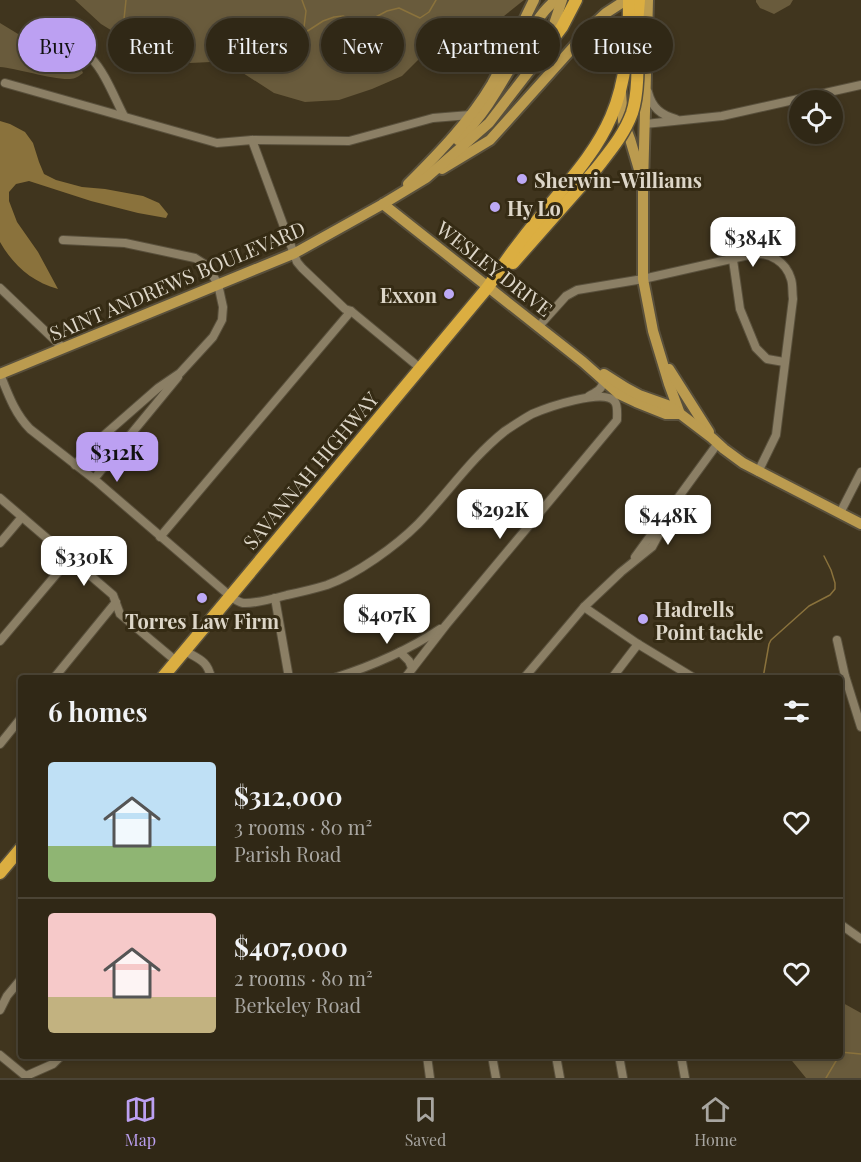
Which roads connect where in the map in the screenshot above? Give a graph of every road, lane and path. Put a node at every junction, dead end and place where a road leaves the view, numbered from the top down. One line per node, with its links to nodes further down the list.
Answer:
1 (534, 0): 18 (main road, SAINT ANDREWS BOULEVARD)
2 (556, 0): 22 (main road)
3 (562, 0): 8 (main road, SAINT ANDREWS BOULEVARD)
4 (576, 0): 9 (highway)
5 (627, 0): 15 (highway, SAVANNAH HIGHWAY); 23 (main road)
6 (639, 0): 32 (highway, SAVANNAH HIGHWAY, bridge)
7 (648, 0): 13 (main road)
8 (556, 18)
9 (560, 30)
10 (96, 65): 17 (street)
11 (528, 72): 23 (main road, SAINT ANDREWS BOULEVARD)
12 (5, 83): 17 (street)
13 (646, 84): 19 (street); 20 (main road)
14 (861, 85): 19 (street)
15 (621, 88): 16 (main road); 32 (highway, SAVANNAH HIGHWAY)
16 (622, 114): 20 (main road); 24 (main road)
17 (124, 116): 21 (street)
18 (467, 119): 21 (street); 22 (main road, SAINT ANDREWS BOULEVARD)
19 (681, 121): 20 (street)
20 (645, 123): 24 (main road)
21 (252, 140): 28 (street)
22 (427, 164): 25 (main road, SAINT ANDREWS BOULEVARD)
23 (426, 178): 25 (main road, SAINT ANDREWS BOULEVARD)
24 (643, 185): 30 (main road)
25 (396, 195): 26 (main road, SAINT ANDREWS BOULEVARD)
26 (383, 204): 28 (main road, SAINT ANDREWS BOULEVARD); 32 (main road, WESLEY DRIVE)
27 (63, 240): 31 (street)
28 (295, 253): 31 (main road, SAINT ANDREWS BOULEVARD); 34 (street)
29 (733, 260): 30 (street); 39 (street); 39 (street)
30 (643, 279): 35 (street); 37 (main road)
31 (218, 284): 36 (main road, SAINT ANDREWS BOULEVARD); 41 (street)
32 (488, 287): 35 (main road, WESLEY DRIVE); 40 (highway, SAVANNAH HIGHWAY)
33 (0, 288): 36 (street)
34 (351, 311): 40 (street); 58 (street)
35 (539, 327): 38 (main road, WESLEY DRIVE)
36 (63, 348): 42 (main road, SAINT ANDREWS BOULEVARD)
37 (661, 355): 44 (main road); 48 (main road)
38 (583, 362): 43 (main road, WESLEY DRIVE); 45 (main road, WESLEY DRIVE)
39 (784, 362): 50 (street)
40 (420, 368): 62 (highway, SAVANNAH HIGHWAY)
41 (180, 373): 49 (street); 52 (street)
42 (0, 374): 49 (street)
43 (603, 381): 46 (street); 47 (main road, WESLEY DRIVE)
44 (669, 384): 45 (main road); 47 (main road)
45 (639, 395): 47 (main road, WESLEY DRIVE)
46 (584, 398): 63 (street); 66 (street)
47 (680, 414): 48 (main road)
48 (715, 440): 50 (main road); 54 (street)
49 (75, 465): 52 (street)
50 (758, 472): 55 (main road)
51 (861, 472): 55 (street)
52 (94, 479): 58 (street)
53 (0, 498): 56 (street)
54 (667, 513): 61 (street); 61 (street)
55 (840, 513): 57 (main road)
56 (22, 517): 59 (street); 60 (street)
57 (861, 524)
58 (160, 537): 62 (street)
59 (0, 543)
60 (70, 558): 64 (street); 68 (street)
61 (628, 566): 65 (street)
62 (230, 596): 63 (street); 71 (highway, SAVANNAH HIGHWAY)
63 (275, 598): 76 (street)
64 (117, 602): 71 (street); 73 (street)
65 (584, 607): 69 (street); 79 (street)
66 (446, 625): 70 (street); 72 (street)
67 (837, 640): 82 (street)
68 (0, 641)
69 (638, 645): 80 (street); 81 (street)
70 (400, 652): 72 (street); 77 (street)
71 (181, 656): 74 (highway, SAVANNAH HIGHWAY); 75 (street)
72 (412, 668): 78 (street)
73 (56, 675)
74 (165, 675)
75 (211, 675)
76 (288, 675)
77 (344, 675)
78 (407, 675)
79 (527, 675)
80 (614, 675)
81 (689, 675)
82 (843, 675)
83 (843, 677): 85 (street)
84 (18, 722): 86 (street)
85 (861, 727)
86 (0, 744)
87 (18, 852): 88 (highway)
88 (0, 873)
89 (843, 926): 90 (street)
90 (861, 939)
91 (18, 983): 92 (street)
92 (0, 1010)
93 (0, 1054): 100 (street)
94 (59, 1059): 101 (street)
95 (427, 1059): 103 (street)
96 (493, 1059): 104 (street)
97 (557, 1059): 105 (street)
98 (620, 1059): 106 (street)
99 (682, 1059): 107 (street)
100 (16, 1068): 101 (street); 102 (street)
101 (27, 1077)
102 (14, 1078)
103 (430, 1078)
104 (496, 1078)
105 (560, 1078)
106 (623, 1078)
107 (685, 1078)

